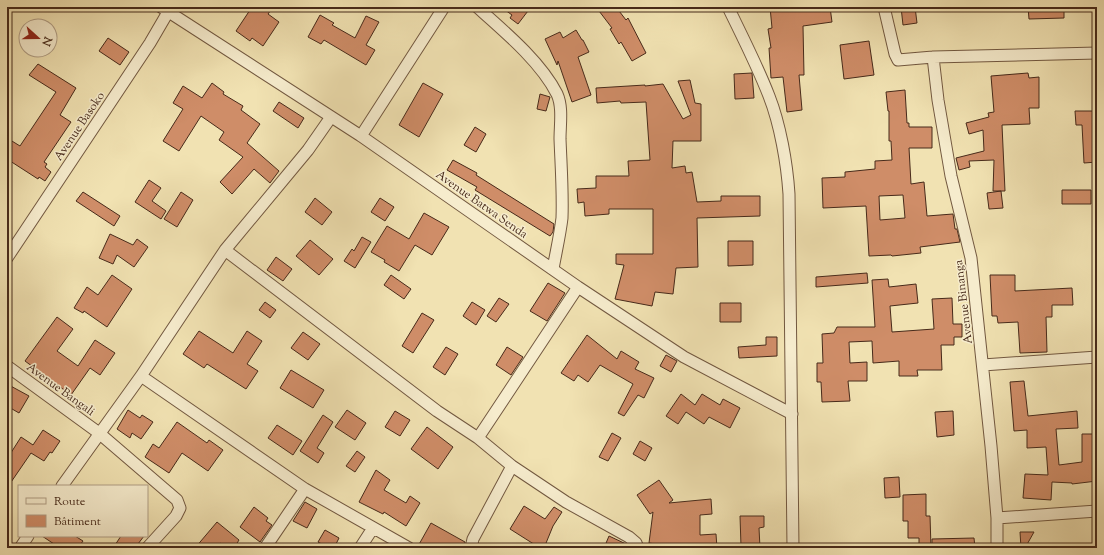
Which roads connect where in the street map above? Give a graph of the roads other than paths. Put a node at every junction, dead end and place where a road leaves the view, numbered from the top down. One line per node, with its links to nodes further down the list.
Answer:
1 (444, 7): 9 (street)
2 (477, 7): 12 (street)
3 (728, 7): 18 (street)
4 (884, 7): 7 (street)
5 (166, 8): 8 (street, Avenue Batwa Senda); 11 (street, Avenue Basoko)
6 (1097, 53): 7 (street)
7 (933, 57): 15 (street, Avenue Binanga)
8 (331, 117): 9 (street, Avenue Batwa Senda); 10 (street)
9 (361, 136): 12 (street, Avenue Batwa Senda)
10 (225, 250): 17 (street); 20 (street)
11 (7, 258)
12 (553, 269): 13 (street, Avenue Batwa Senda)
13 (578, 288): 18 (street, Avenue Batwa Senda); 20 (street)
14 (1097, 357): 15 (street)
15 (983, 365): 25 (street, Avenue Binanga)
16 (8, 368): 19 (street, Avenue Bangali)
17 (141, 376): 19 (street); 23 (street)
18 (792, 414): 35 (street)
19 (99, 433): 22 (street); 29 (street, Avenue Bangali)
20 (478, 438): 21 (street)
21 (512, 466): 33 (street); 34 (street)
22 (63, 485)
23 (305, 489): 26 (street); 30 (street)
24 (1097, 510): 25 (street)
25 (997, 518): 36 (street, Avenue Binanga)
26 (373, 528): 31 (street); 32 (street)
27 (27, 537): 28 (street)
28 (20, 548)
29 (147, 548)
30 (265, 548)
31 (360, 548)
32 (409, 548)
33 (471, 548)
34 (638, 548)
35 (793, 548)
36 (997, 548)

